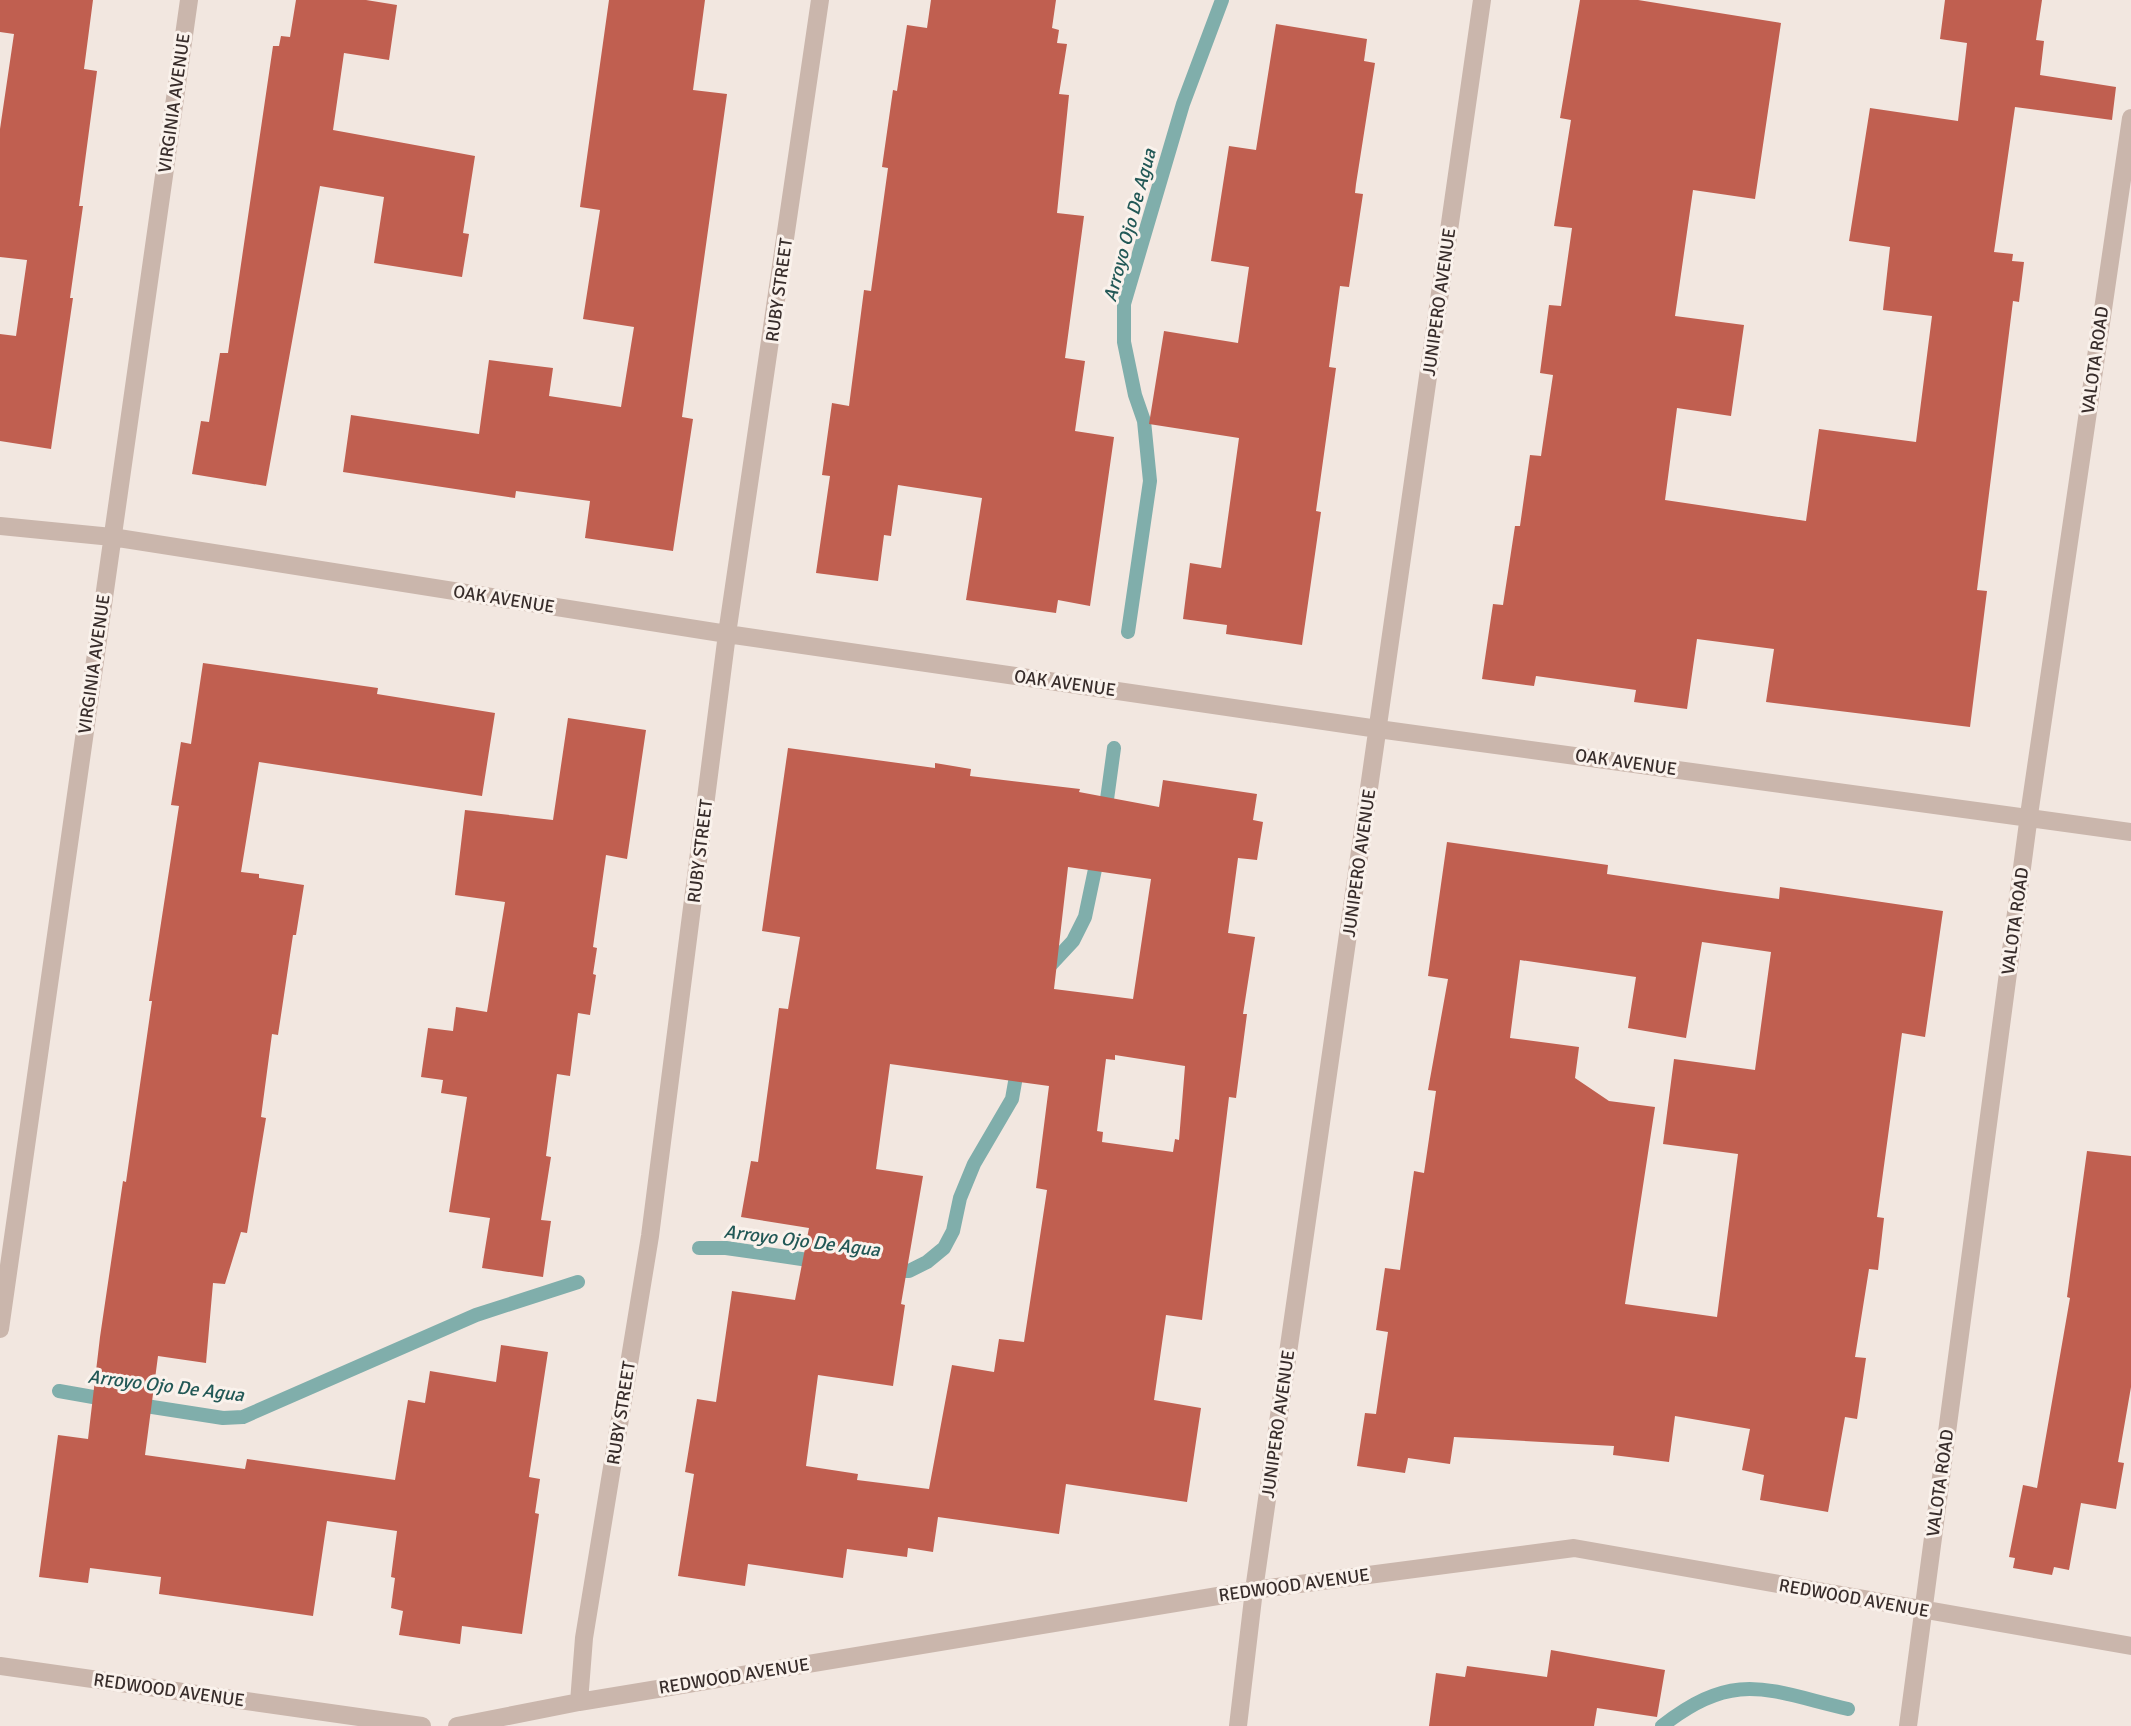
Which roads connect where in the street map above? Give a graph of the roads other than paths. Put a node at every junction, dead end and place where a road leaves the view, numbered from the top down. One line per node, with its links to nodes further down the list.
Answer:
1 (189, 0): 6 (street, VIRGINIA AVENUE)
2 (820, 0): 7 (street, RUBY STREET)
3 (1482, 0): 8 (street, JUNIPERO AVENUE)
4 (2131, 118): 9 (street, VALOTA ROAD)
5 (0, 526): 6 (street, OAK AVENUE)
6 (112, 537): 7 (street, OAK AVENUE); 11 (street, VIRGINIA AVENUE)
7 (727, 634): 8 (street, OAK AVENUE); 16 (street, RUBY STREET)
8 (1378, 729): 9 (street, OAK AVENUE); 12 (street, JUNIPERO AVENUE)
9 (2029, 816): 10 (street, OAK AVENUE); 13 (street, VALOTA ROAD)
10 (2131, 832)
11 (0, 1329)
12 (1254, 1590): 13 (street, REDWOOD AVENUE); 16 (street, REDWOOD AVENUE); 19 (street, JUNIPERO AVENUE)
13 (1923, 1610): 14 (street, REDWOOD AVENUE); 20 (street, VALOTA ROAD)
14 (2131, 1646)
15 (0, 1666): 17 (street, REDWOOD AVENUE)
16 (579, 1702): 18 (street, REDWOOD AVENUE)
17 (422, 1726)
18 (457, 1726)
19 (1238, 1726)
20 (1908, 1726)

